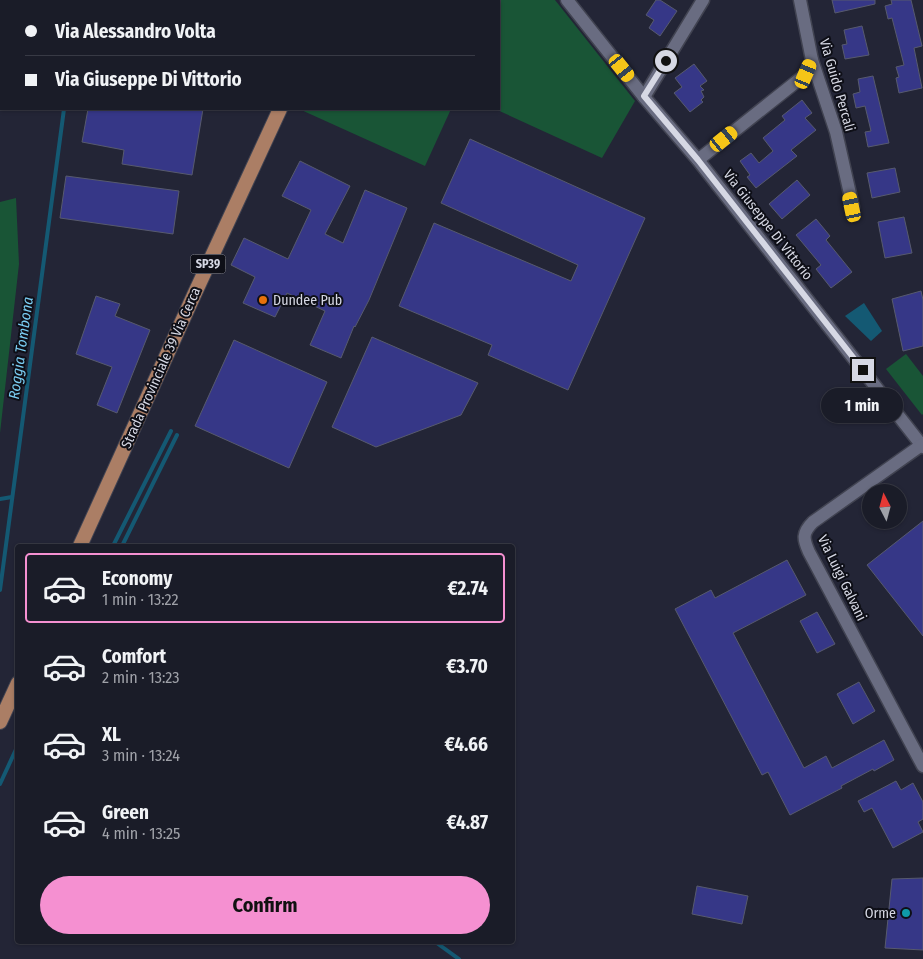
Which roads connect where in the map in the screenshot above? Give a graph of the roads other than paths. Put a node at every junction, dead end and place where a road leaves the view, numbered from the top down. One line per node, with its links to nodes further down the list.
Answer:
1 (567, 0): 5 (street, Via Giuseppe Di Vittorio)
2 (703, 0): 5 (street)
3 (800, 0): 4 (street, Via Guido Percali)
4 (812, 60): 7 (street); 8 (street, Via Guido Percali)
5 (644, 96): 7 (street, Via Giuseppe Di Vittorio)
6 (280, 110): 10 (main road, Strada Provinciale 39 Via Cerca / SP39)
7 (698, 160): 9 (street, Via Giuseppe Di Vittorio)
8 (852, 207)
9 (922, 446): 13 (street, Via Luigi Galvani)
10 (81, 544)
11 (15, 690): 12 (main road)
12 (0, 722)
13 (923, 766)

